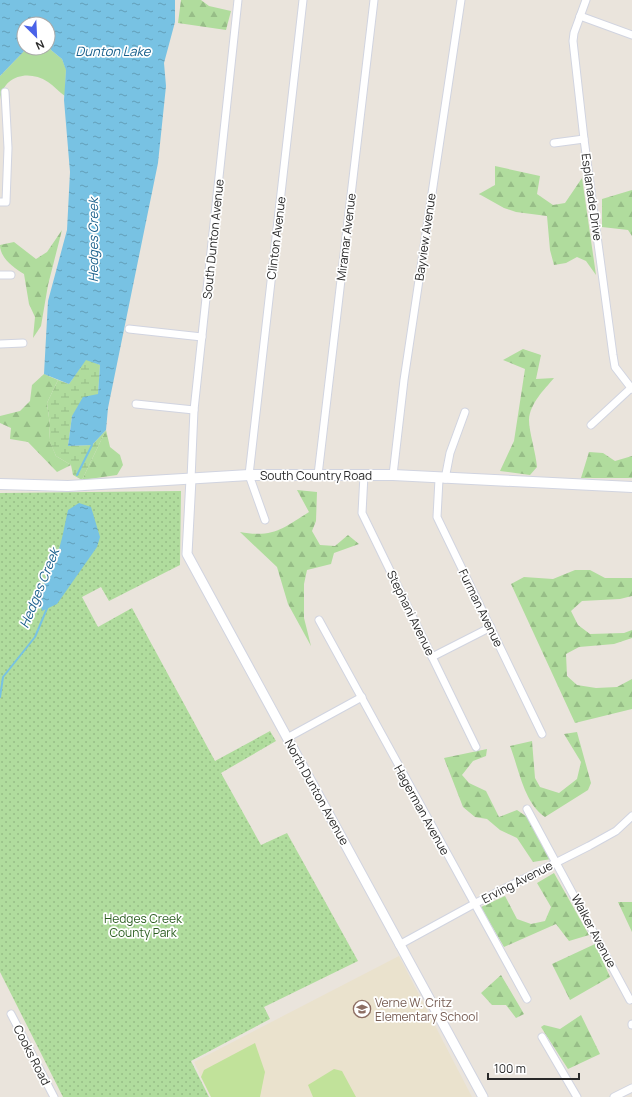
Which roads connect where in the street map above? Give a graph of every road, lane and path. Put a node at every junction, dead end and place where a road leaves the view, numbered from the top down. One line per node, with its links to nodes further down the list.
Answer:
1 (238, 0): 15 (street, South Dunton Avenue)
2 (303, 0): 23 (street, Clinton Avenue)
3 (374, 0): 24 (street, Miramar Avenue)
4 (461, 0): 26 (street, Bayview Avenue)
5 (586, 0): 6 (street, Esplanade Drive)
6 (580, 16): 7 (street); 9 (street, Esplanade Drive)
7 (632, 35)
8 (5, 92): 11 (street)
9 (584, 139): 10 (street); 18 (street, Esplanade Drive)
10 (554, 143)
11 (3, 202)
12 (0, 275): 13 (street)
13 (11, 275)
14 (129, 330): 15 (street)
15 (202, 337): 20 (street, South Dunton Avenue)
16 (23, 343): 17 (street)
17 (0, 344)
18 (631, 389): 22 (street)
19 (136, 404): 20 (street)
20 (194, 410): 27 (street, South Dunton Avenue)
21 (465, 412): 28 (street, Furman Avenue)
22 (591, 425)
23 (249, 475): 24 (main road, South Country Road); 27 (main road, South Country Road); 31 (street)
24 (318, 475): 25 (main road, South Country Road)
25 (364, 475): 26 (main road, South Country Road); 34 (street, Stephani Avenue)
26 (393, 475): 28 (main road, South Country Road)
27 (191, 479): 29 (main road, South Country Road); 37 (street, North Dunton Avenue)
28 (442, 479): 30 (main road, South Country Road); 33 (street, Furman Avenue)
29 (0, 484)
30 (632, 487)
31 (265, 520)
32 (319, 620): 35 (street, Hagerman Avenue)
33 (491, 628): 34 (street); 36 (street, Furman Avenue)
34 (432, 657): 38 (street, Stephani Avenue)
35 (362, 697): 37 (street); 42 (street, Hagerman Avenue)
36 (542, 734)
37 (287, 738): 43 (street, North Dunton Avenue)
38 (476, 747)
39 (527, 809): 41 (street, Walker Avenue)
40 (632, 816): 41 (street, Erving Avenue)
41 (557, 862): 42 (street, Erving Avenue); 45 (street, Walker Avenue)
42 (474, 904): 43 (street, Erving Avenue); 44 (street, Hagerman Avenue)
43 (399, 944): 50 (street, North Dunton Avenue)
44 (527, 999)
45 (630, 1000)
46 (11, 1014): 49 (street, Cooks Road)
47 (542, 1037): 51 (street)
48 (632, 1088): 52 (street)
49 (51, 1096)
50 (483, 1097)
51 (577, 1097)
52 (614, 1097)

